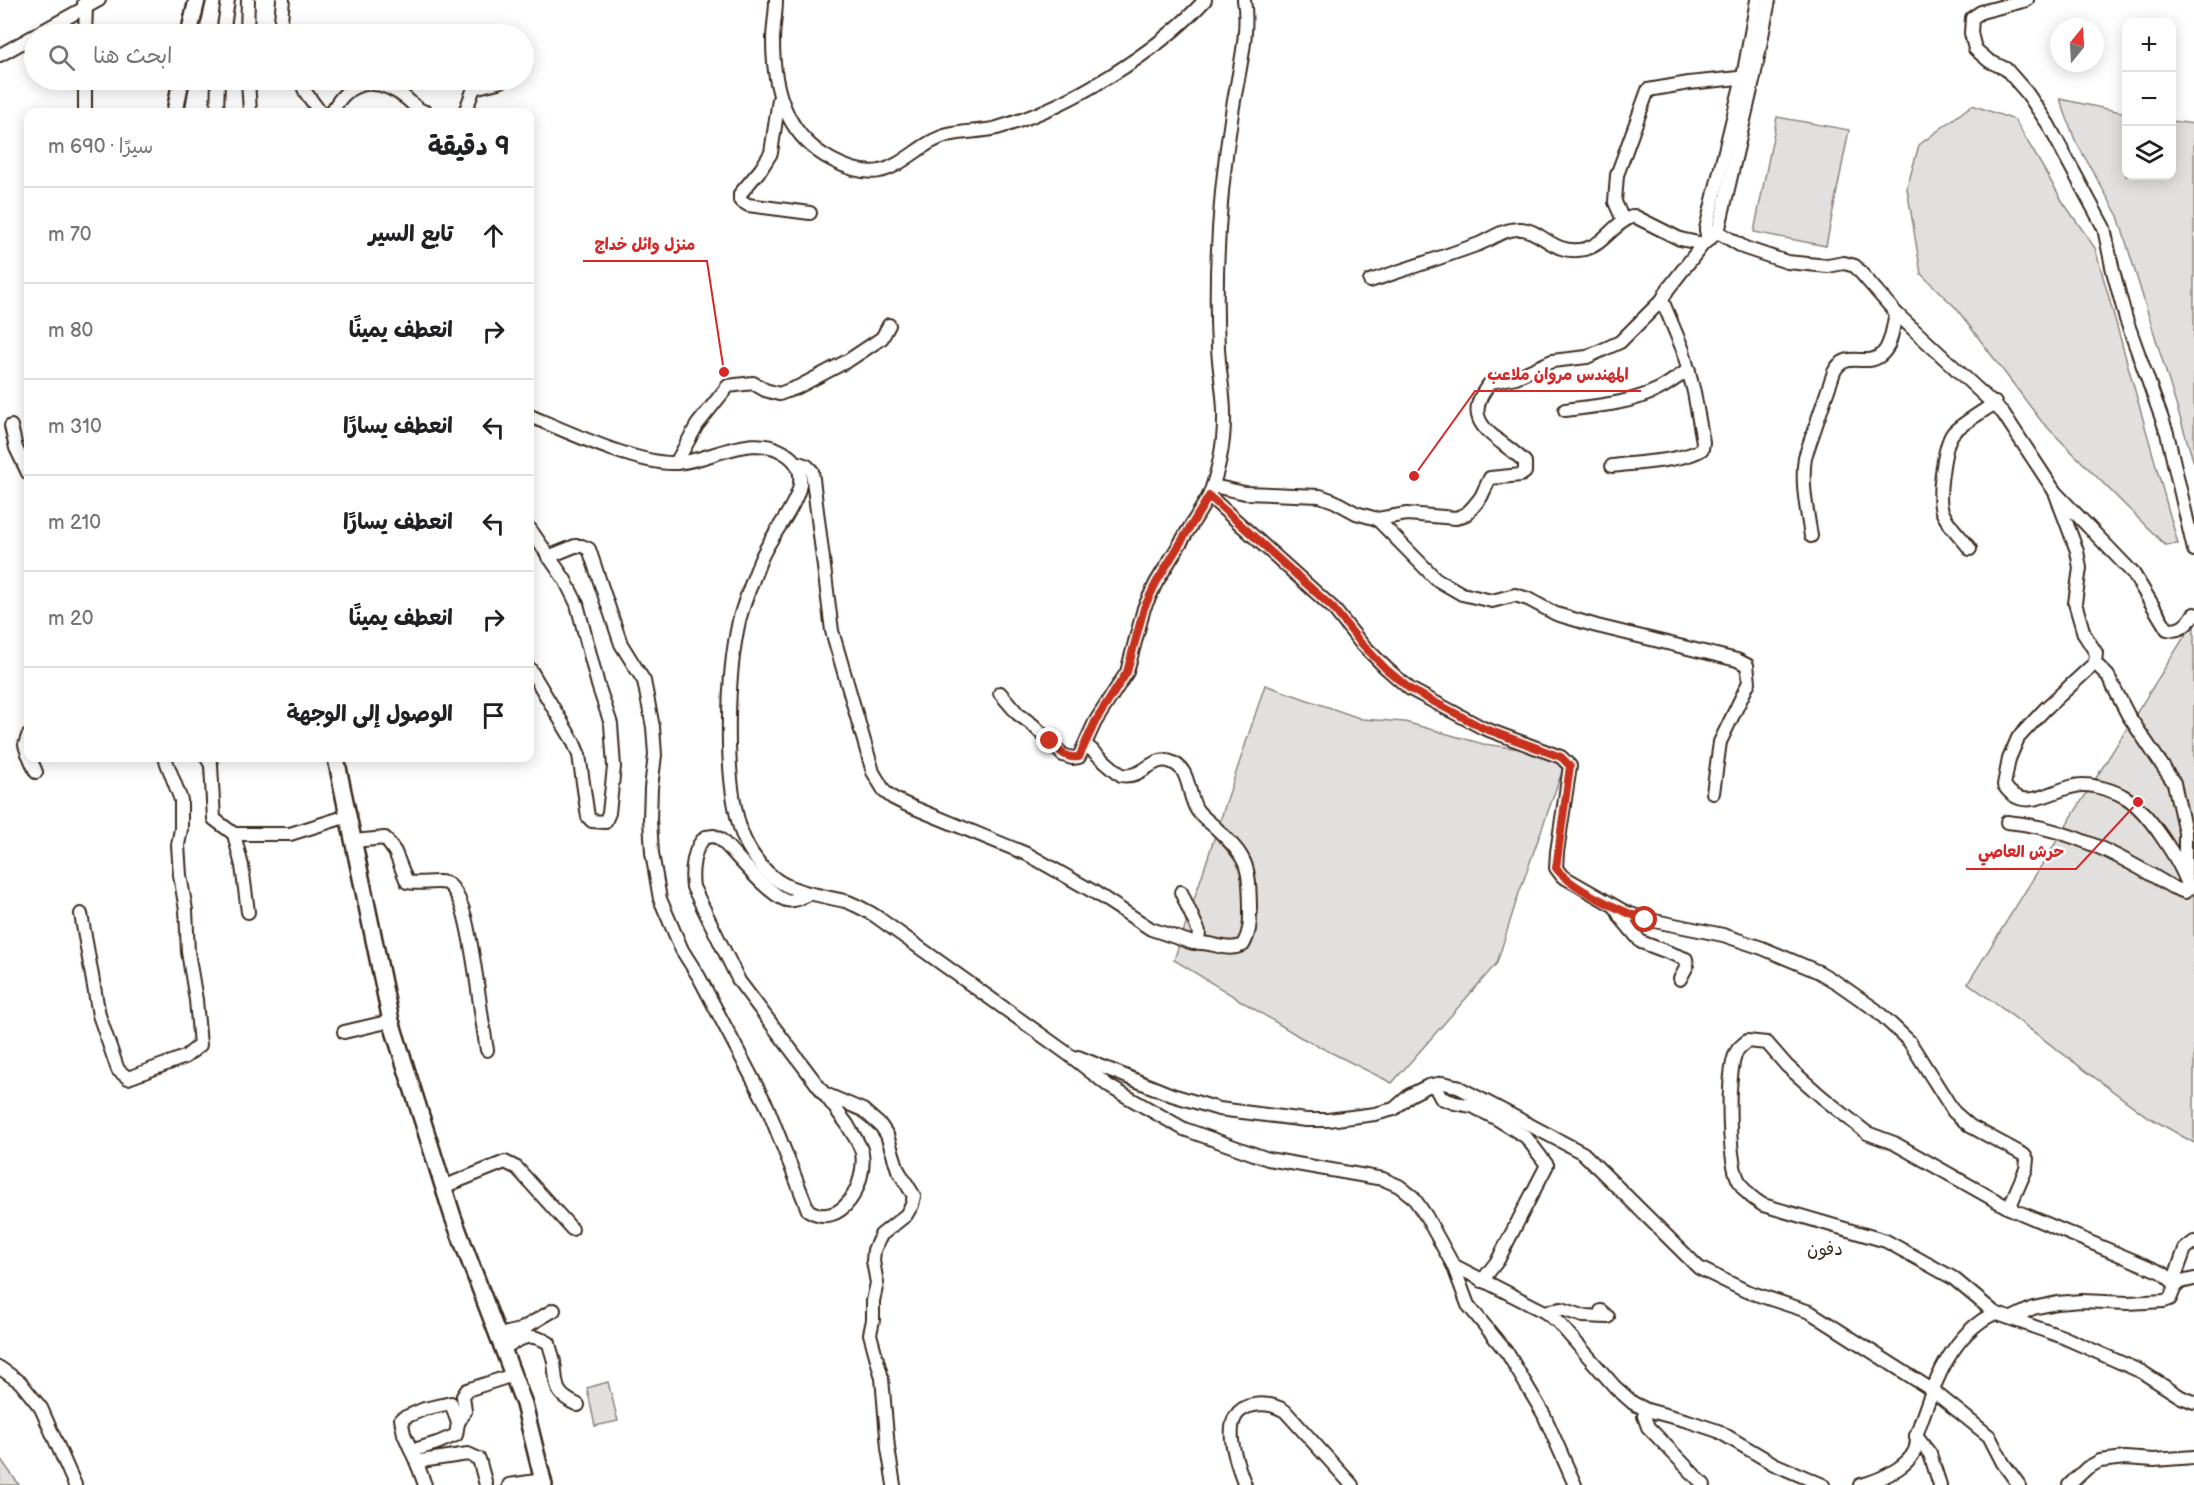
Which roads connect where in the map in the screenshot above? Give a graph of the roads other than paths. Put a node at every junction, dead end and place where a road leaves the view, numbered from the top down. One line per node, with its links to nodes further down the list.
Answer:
1 (99, 0): 12 (street)
2 (197, 0): 15 (main road)
3 (228, 0): 16 (street)
4 (248, 0): 17 (street)
5 (283, 0): 18 (street)
6 (776, 0): 30 (street)
7 (1205, 0): 30 (street)
8 (1244, 0): 55 (street)
9 (1756, 0): 21 (street)
10 (1769, 0): 21 (street)
11 (2027, 0): 61 (street)
12 (84, 3): 13 (street); 14 (street)
13 (52, 24)
14 (85, 24)
15 (191, 24)
16 (224, 24)
17 (247, 24)
18 (282, 24)
19 (24, 42): 20 (street)
20 (0, 55)
21 (1748, 77): 40 (street); 41 (street)
22 (85, 90): 31 (street)
23 (179, 90): 32 (main road)
24 (218, 90): 33 (street)
25 (249, 90): 34 (street)
26 (305, 90): 35 (street)
27 (350, 90): 36 (street)
28 (392, 90): 37 (street)
29 (473, 90): 38 (street)
30 (780, 94): 39 (street)
31 (85, 108)
32 (176, 108)
33 (217, 108)
34 (250, 108)
35 (317, 108)
36 (334, 108)
37 (416, 108)
38 (466, 108)
39 (810, 213)
40 (1623, 220): 41 (street); 42 (street)
41 (1709, 236): 43 (street); 44 (street)
42 (1370, 281)
43 (1662, 300): 46 (street); 57 (street)
44 (1896, 313): 47 (street); 59 (street)
45 (889, 325): 52 (street)
46 (1689, 370): 48 (street); 54 (street)
47 (1995, 403): 56 (street); 60 (street)
48 (1565, 410)
49 (534, 418): 52 (street)
50 (11, 426): 53 (street)
51 (796, 462): 52 (street); 80 (street); 84 (street)
52 (676, 463)
53 (24, 465)
54 (1612, 466)
55 (1211, 491): 57 (street); 67 (street); 81 (street)
56 (2055, 492): 63 (street); 64 (street)
57 (1377, 519): 73 (street)
58 (534, 536): 62 (street)
59 (1812, 536)
60 (1970, 549)
61 (2194, 550)
62 (548, 557): 65 (street); 91 (street)
63 (2194, 614)
64 (2095, 663): 78 (street); 78 (street)
65 (534, 676)
66 (1000, 693): 67 (street)
67 (1086, 745): 84 (street)
68 (32, 762): 72 (street)
69 (167, 762): 83 (street)
70 (209, 762): 76 (street)
71 (337, 762): 74 (main road)
72 (36, 772)
73 (1713, 793)
74 (348, 816): 76 (street); 77 (main road)
75 (2007, 822): 78 (street)
76 (234, 834): 82 (street)
77 (354, 841): 86 (main road); 88 (street)
78 (2185, 874)
79 (1181, 892): 84 (street)
80 (808, 894): 89 (street); 91 (street)
81 (1616, 908): 85 (street); 93 (street)
82 (248, 912)
83 (81, 914)
84 (1198, 942)
85 (1680, 980)
86 (391, 1021): 87 (street); 92 (main road)
87 (344, 1032)
88 (487, 1050)
89 (1068, 1054): 90 (street); 96 (street)
90 (1434, 1085): 98 (street); 108 (street)
91 (823, 1093): 122 (street)
92 (443, 1187): 94 (street); 105 (main road)
93 (2010, 1208): 99 (street); 103 (street)
94 (572, 1229)
95 (2194, 1242): 99 (street)
96 (1453, 1265): 98 (street); 125 (street)
97 (2194, 1279): 99 (street)
98 (1482, 1281): 102 (street)
99 (2174, 1285): 104 (street)
100 (554, 1310): 105 (street)
101 (1601, 1311): 102 (street)
102 (1545, 1312): 111 (street)
103 (1995, 1312): 104 (street); 108 (street)
104 (2012, 1318): 109 (street)
105 (501, 1341): 107 (main road); 110 (street)
106 (0, 1368): 118 (street)
107 (513, 1375): 112 (street); 117 (main road)
108 (1932, 1390): 113 (street); 130 (street)
109 (2194, 1402)
110 (578, 1405)
111 (1647, 1410): 126 (street); 127 (street)
112 (459, 1423): 114 (street); 114 (street)
113 (1916, 1436): 128 (street); 129 (street)
114 (411, 1451): 116 (street)
115 (2194, 1457): 131 (street)
116 (418, 1466): 119 (street); 120 (street)
117 (543, 1483): 121 (street)
118 (75, 1485)
119 (425, 1485)
120 (486, 1485)
121 (509, 1485)
122 (894, 1485)
123 (1245, 1485): 124 (street)
124 (1352, 1485)
125 (1575, 1485)
126 (1704, 1485)
127 (1823, 1485)
128 (1860, 1485)
129 (1940, 1485)
130 (2019, 1485)
131 (2069, 1485)

